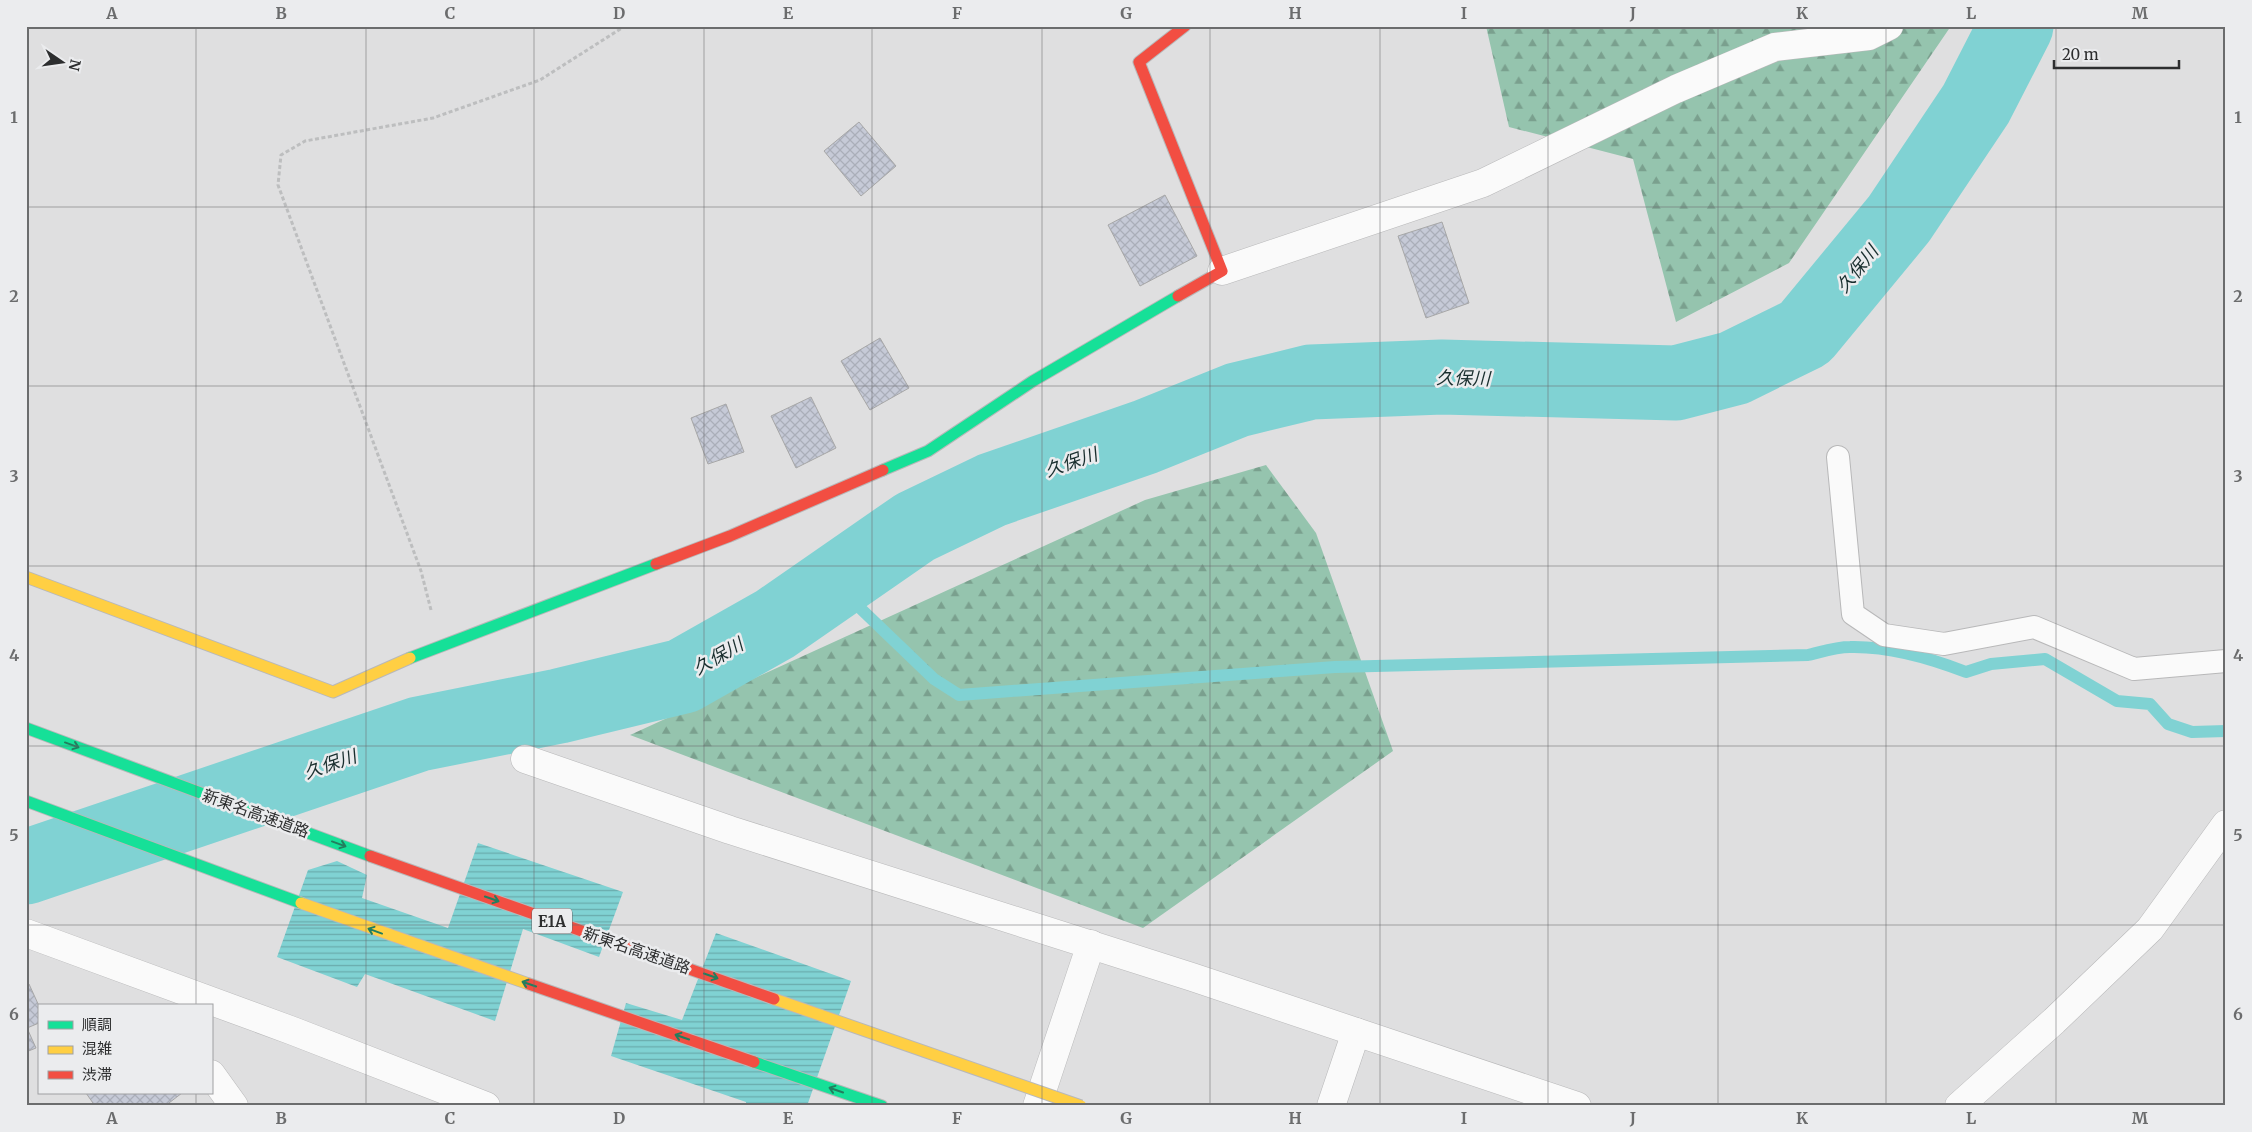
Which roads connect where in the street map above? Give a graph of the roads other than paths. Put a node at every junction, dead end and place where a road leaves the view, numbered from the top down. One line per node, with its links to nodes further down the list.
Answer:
1 (1185, 26): 3 (main road)
2 (1889, 26): 3 (street)
3 (1222, 271): 5 (main road)
4 (1838, 457): 6 (lane)
5 (26, 577)
6 (2226, 661)
7 (26, 728): 21 (main road, 新東名高速道路 / E1A, one-way to 21, bridge)
8 (526, 759): 12 (street)
9 (26, 800): 19 (main road, one-way to 9)
10 (2226, 824): 24 (street)
11 (32, 935): 13 (street)
12 (1091, 944): 15 (street); 20 (street)
13 (196, 1001)
14 (212, 1007): 18 (street)
15 (1356, 1032): 22 (street); 23 (street)
16 (212, 1075): 17 (street)
17 (234, 1106)
18 (486, 1106)
19 (882, 1106)
20 (1037, 1106)
21 (1081, 1106)
22 (1331, 1106)
23 (1577, 1106)
24 (1959, 1106)

